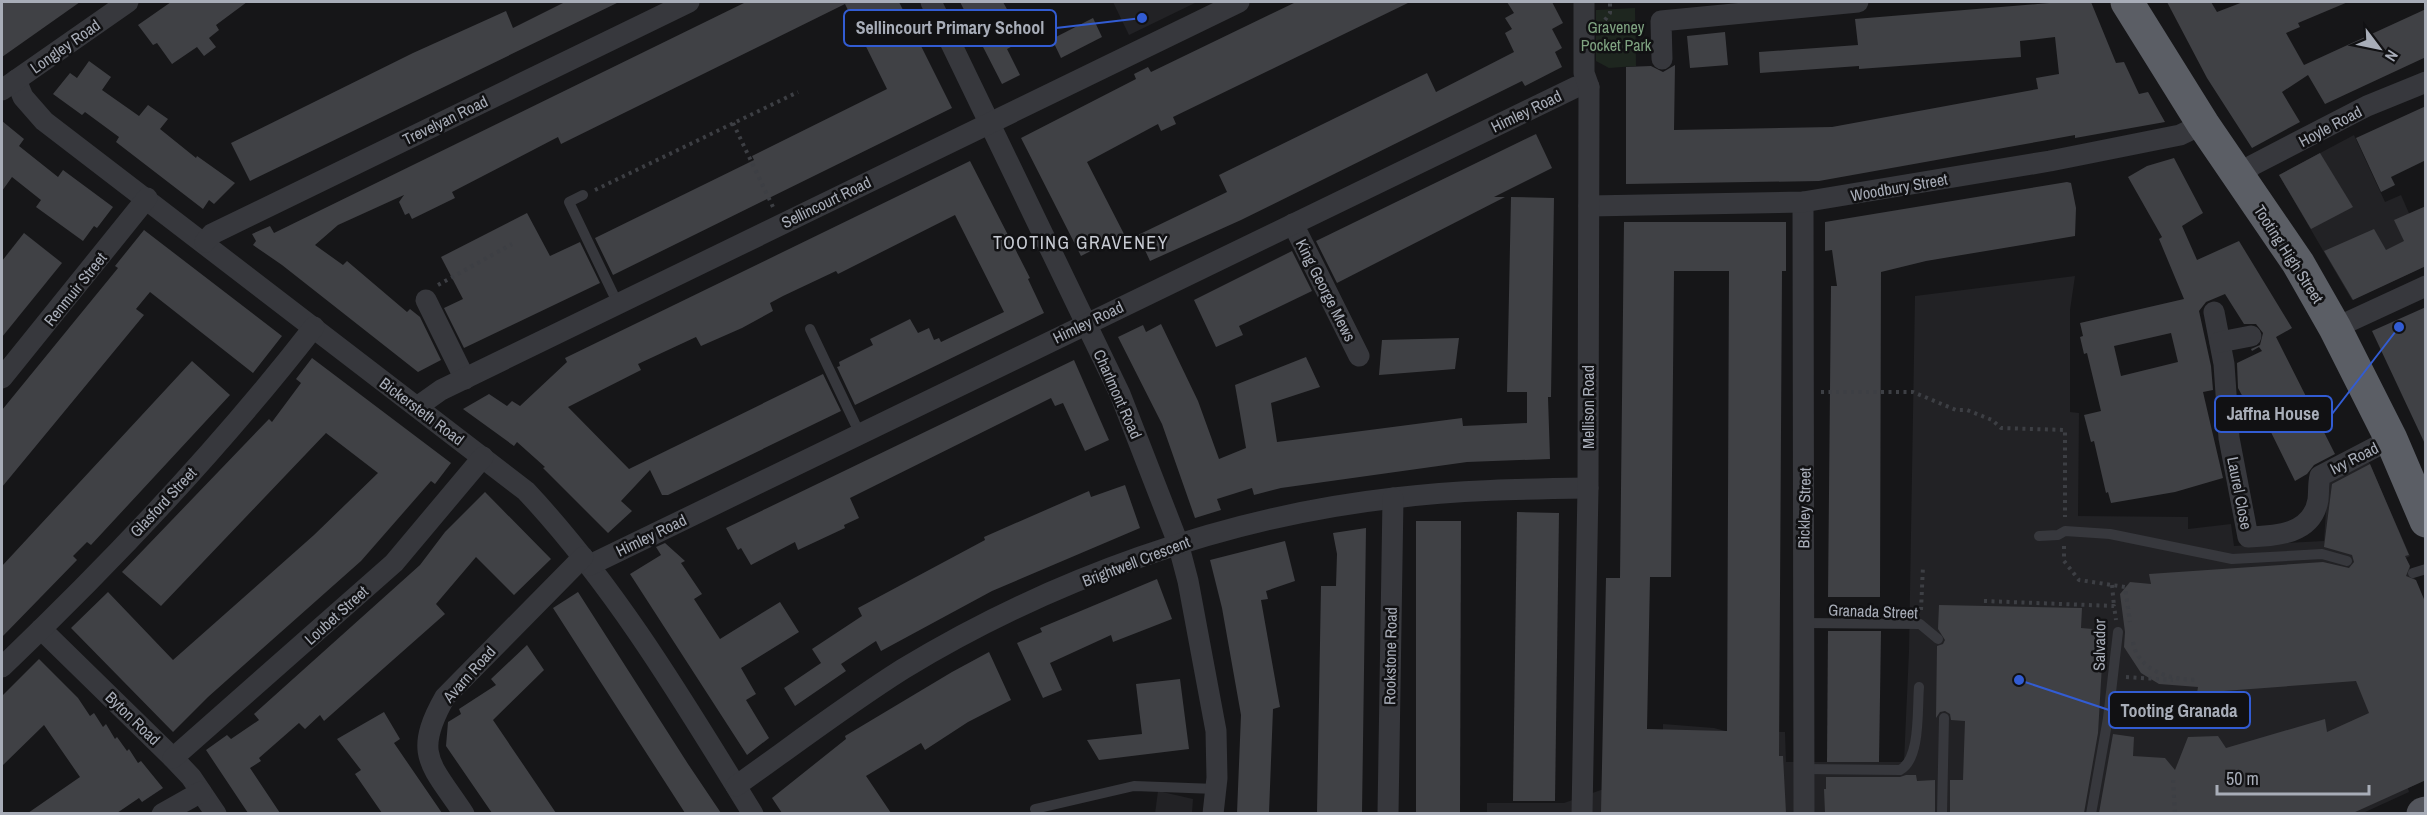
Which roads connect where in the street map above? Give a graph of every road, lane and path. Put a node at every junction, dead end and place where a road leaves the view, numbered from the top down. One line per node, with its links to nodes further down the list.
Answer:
1 (128, 2): 10 (street, Longley Road)
2 (689, 2): 23 (street, Trevelyan Road)
3 (931, 2): 13 (street, Charlmont Road)
4 (1239, 2): 13 (street, Sellincourt Road)
5 (1584, 2): 11 (street, Mellison Road)
6 (1858, 2): 8 (street)
7 (2127, 2): 15 (highway, Tooting High Street)
8 (1662, 59)
9 (2426, 82): 16 (street, Hoyle Road)
10 (9, 85): 18 (street, Bickersteth Road)
11 (1589, 87): 20 (street, Mellison Road); 22 (street, Himley Road)
12 (798, 92): 14 (path)
13 (990, 122): 21 (street, Sellincourt Road); 29 (street, Charlmont Road)
14 (733, 123): 17 (path); 21 (path)
15 (2203, 124): 16 (highway, Tooting High Street); 19 (street, Woodbury Street)
16 (2239, 177): 31 (highway, Tooting High Street)
17 (584, 195): 27 (lane)
18 (147, 198): 23 (street, Bickersteth Road); 36 (street, Renmuir Street)
19 (1803, 202): 20 (street, Woodbury Street); 38 (street, Bickley Street)
20 (1589, 206): 44 (street, Mellison Road)
21 (782, 224): 27 (street, Sellincourt Road)
22 (1293, 224): 29 (street, Himley Road); 35 (street, King George Mews)
23 (205, 242): 30 (street, Bickersteth Road)
24 (512, 244): 26 (path)
25 (2426, 286): 31 (street)
26 (426, 300): 37 (street)
27 (618, 304): 37 (street, Sellincourt Road)
28 (2214, 312): 34 (street, Laurel Close)
29 (1085, 324): 40 (street, Himley Road); 50 (street, Charlmont Road)
30 (314, 327): 39 (street, Bickersteth Road); 62 (street, Glasford Street)
31 (2335, 328): 41 (highway, Tooting High Street)
32 (810, 329): 40 (lane)
33 (2251, 336): 34 (street)
34 (2220, 342): 49 (street, Laurel Close)
35 (1359, 356)
36 (2, 378)
37 (465, 379): 39 (street, Sellincourt Road)
38 (1805, 392): 47 (path); 59 (street, Bickley Street)
39 (417, 407): 42 (street, Bickersteth Road)
40 (860, 434): 51 (street, Himley Road)
41 (2391, 439): 43 (highway, Tooting High Street); 49 (street, Ivy Road)
42 (483, 457): 51 (street, Bickersteth Road); 72 (street, Loubet Street)
43 (2419, 484): 46 (highway, Tooting High Street)
44 (1588, 488): 45 (street, Brightwell Crescent); 85 (street, Mellison Road)
45 (1393, 498): 50 (street, Brightwell Crescent); 84 (street, Rookstone Road)
46 (2426, 520)
47 (2065, 531): 48 (lane); 52 (lane); 56 (path)
48 (2039, 536)
49 (2248, 537)
50 (1178, 543): 75 (street, Brightwell Crescent); 76 (street, Charlmont Road)
51 (586, 561): 75 (street, Bickersteth Road); 81 (street, Avarn Road)
52 (2347, 561)
53 (1923, 566): 60 (path)
54 (2426, 569): 55 (lane)
55 (2413, 573)
56 (2112, 585): 58 (path); 61 (path)
57 (1984, 601): 58 (path, Salvador)
58 (2114, 606): 63 (path, Salvador)
59 (1803, 623): 60 (lane, Granada Street); 73 (street, Bickley Street)
60 (1920, 624): 64 (lane, Granada Street)
61 (2131, 628)
62 (41, 629): 66 (street, Glasford Street); 72 (street, Byton Road)
63 (2118, 632): 67 (lane, Salvador)
64 (1938, 639)
65 (2133, 639): 68 (path)
66 (2, 667)
67 (2114, 676): 68 (path); 88 (lane, Salvador)
68 (2185, 680): 69 (path)
69 (2198, 680)
70 (1919, 687): 73 (lane)
71 (1944, 718): 87 (lane)
72 (173, 758): 77 (street, Byton Road)
73 (1803, 770): 86 (street, Bickley Street)
74 (2172, 780): 89 (path)
75 (736, 786): 82 (street, Bickersteth Road)
76 (1216, 789): 78 (lane); 83 (street, Charlmont Road)
77 (201, 792): 79 (street); 80 (street, Byton Road)
78 (1035, 809)
79 (162, 813)
80 (216, 813)
81 (464, 813)
82 (753, 813)
83 (1213, 813)
84 (1388, 813)
85 (1582, 813)
86 (1804, 813)
87 (1942, 813)
88 (2091, 813)
89 (2175, 813)

